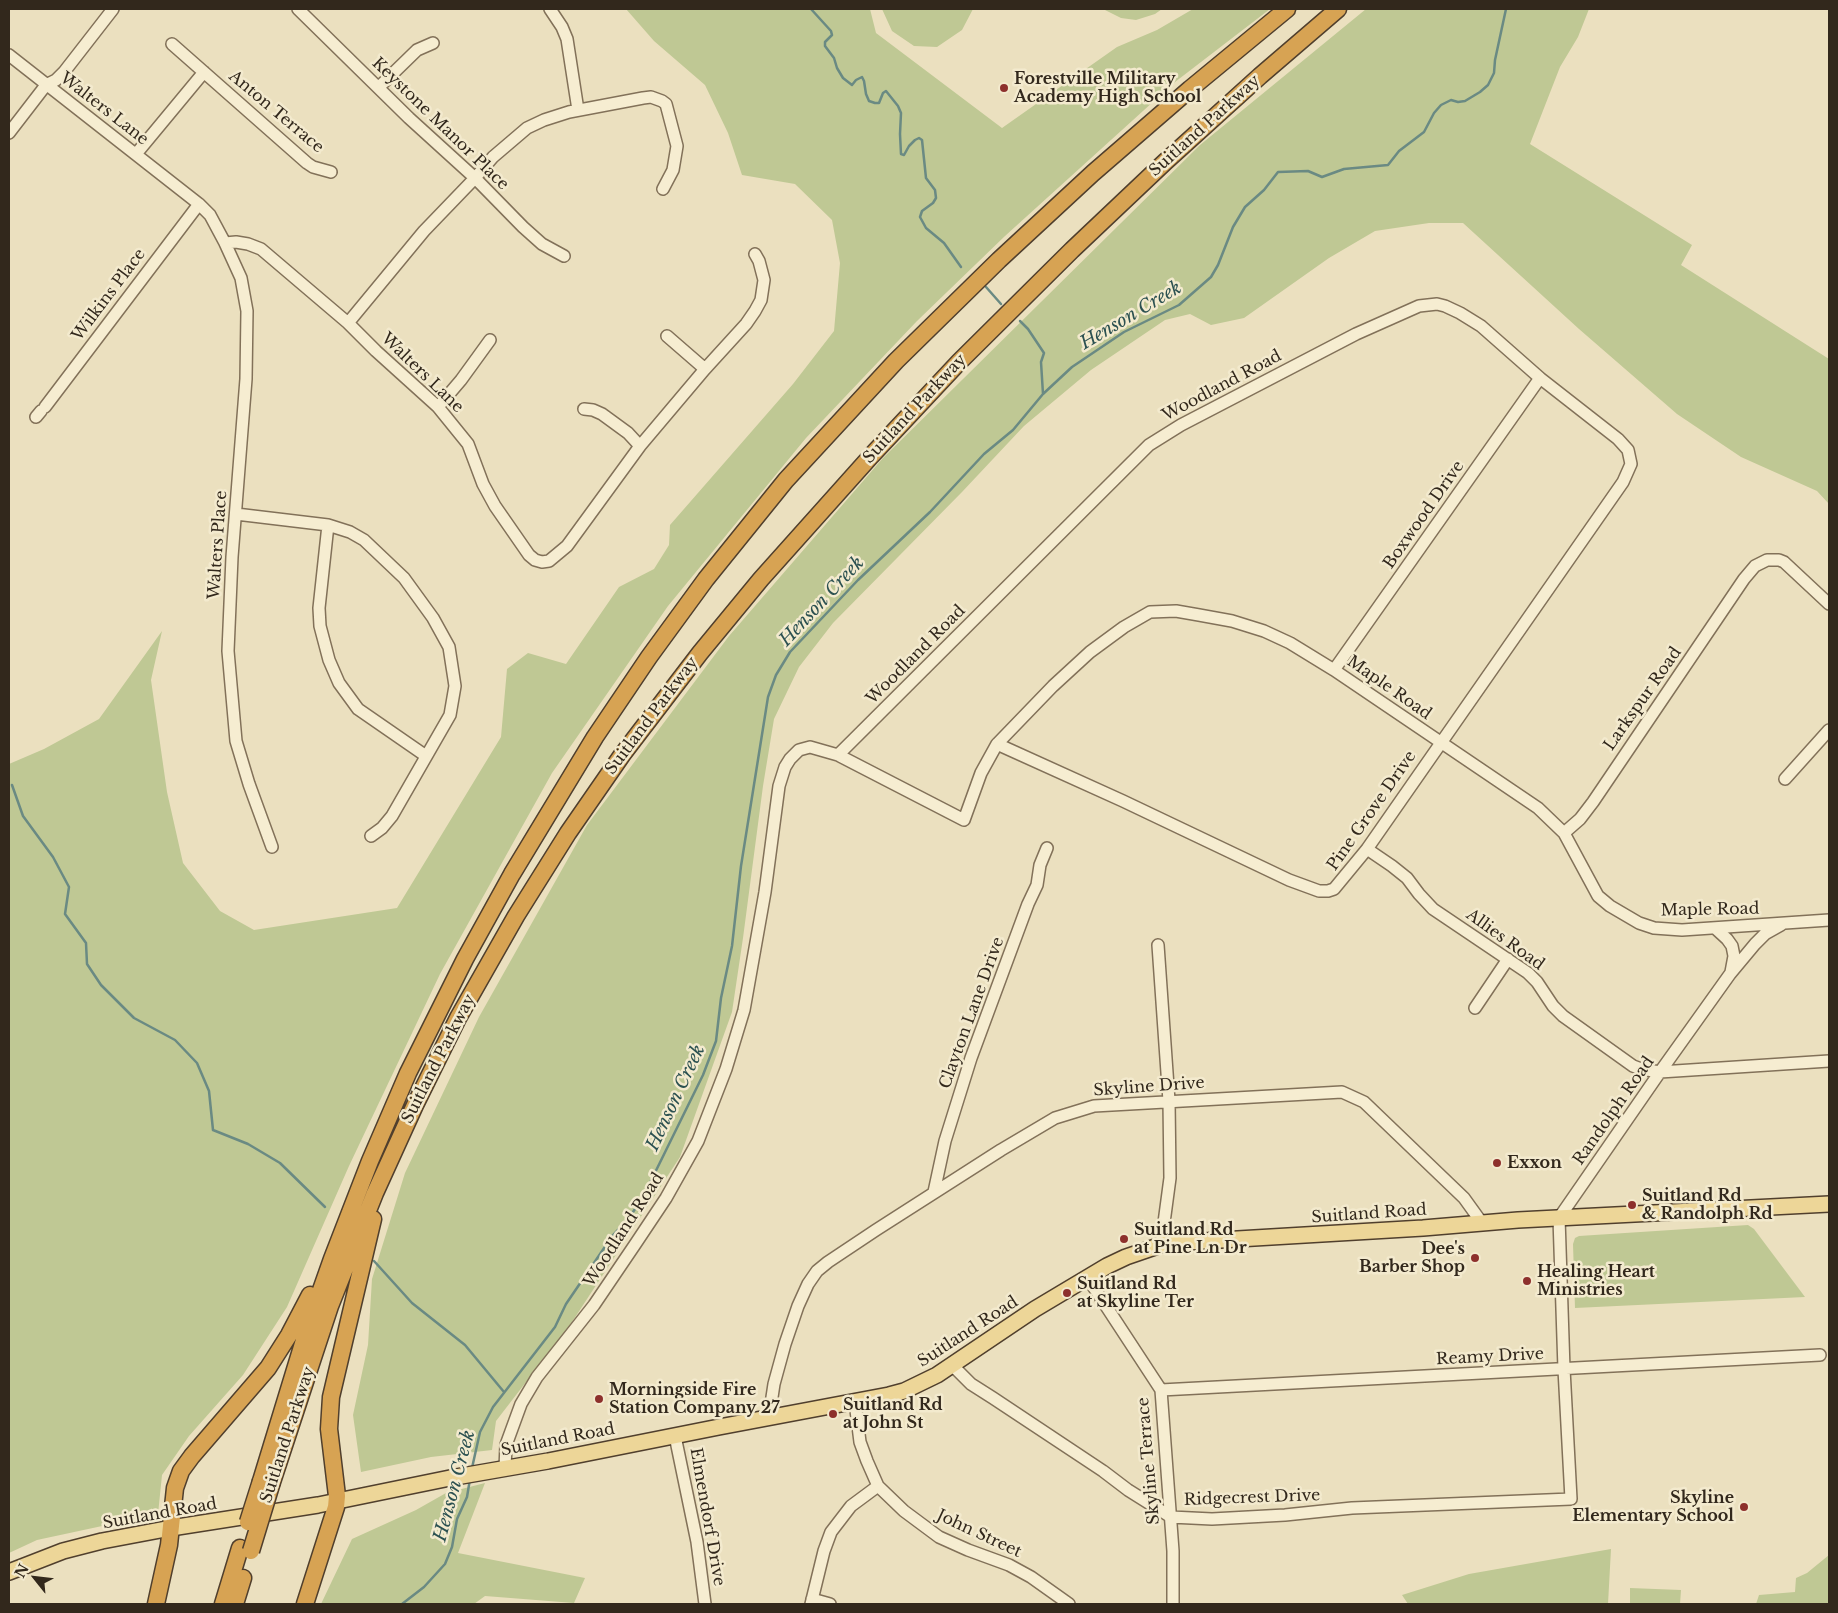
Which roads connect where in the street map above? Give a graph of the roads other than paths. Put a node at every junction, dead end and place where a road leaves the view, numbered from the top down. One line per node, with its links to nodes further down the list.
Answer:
1 (113, 9): 10 (street)
2 (298, 9): 11 (street, Keystone Manor Place)
3 (550, 9): 12 (street)
4 (1287, 9): 59 (highway, Suitland Parkway)
5 (1338, 9): 57 (highway, Suitland Parkway)
6 (433, 42): 11 (street)
7 (172, 44): 9 (street, Anton Terrace)
8 (9, 55): 10 (street, Walters Lane)
9 (204, 72): 14 (street); 15 (street, Anton Terrace)
10 (46, 85): 13 (street); 14 (street, Walters Lane)
11 (379, 87): 16 (street, Keystone Manor Place)
12 (578, 110): 16 (street); 17 (street)
13 (9, 133)
14 (136, 154): 18 (street, Walters Lane)
15 (331, 172)
16 (476, 178): 21 (street, Keystone Manor Place); 22 (street)
17 (663, 189)
18 (199, 204): 19 (street, Walters Lane); 29 (street, Wilkins Place)
19 (225, 243): 22 (street, Walters Lane); 31 (street, Walters Place)
20 (755, 254): 25 (street, Walters Lane)
21 (564, 256)
22 (348, 323): 27 (street, Walters Lane)
23 (667, 336): 25 (street)
24 (490, 340): 27 (street)
25 (705, 369): 30 (street, Walters Lane)
26 (1540, 378): 32 (street, Woodland Road); 35 (street, Boxwood Drive); 39 (street, Woodland Road)
27 (438, 407): 30 (street, Walters Lane)
28 (584, 409): 30 (street)
29 (41, 411)
30 (640, 446)
31 (236, 514): 33 (street); 44 (street, Walters Place)
32 (1596, 521): 37 (street, Pine Grove Drive)
33 (328, 525): 40 (street); 40 (street)
34 (1829, 604): 42 (street, Larkspur Road)
35 (1334, 670): 37 (street, Maple Road); 38 (street, Maple Road)
36 (1829, 730): 41 (street)
37 (1440, 743): 42 (street, Maple Road); 46 (street, Pine Grove Drive)
38 (997, 744): 39 (street, Maple Road); 46 (street, Pine Grove Drive)
39 (838, 755): 72 (street, Woodland Road)
40 (426, 756): 43 (street)
41 (1785, 779)
42 (1564, 833): 49 (street, Maple Road)
43 (371, 836)
44 (272, 847)
45 (1047, 848): 58 (street, Clayton Lane Drive)
46 (1367, 849): 51 (street, Allies Road)
47 (1829, 920): 48 (street, Maple Road)
48 (1782, 924): 49 (street, Maple Road); 52 (street, Randolph Road)
49 (1715, 928): 52 (street)
50 (1158, 945): 56 (street)
51 (1508, 959): 53 (street); 55 (street, Allies Road)
52 (1730, 974): 55 (street, Randolph Road)
53 (1475, 1008)
54 (1829, 1061): 55 (street, Allies Road)
55 (1660, 1072): 61 (street, Randolph Road)
56 (1169, 1101): 58 (street, Skyline Drive); 62 (street, Skyline Drive); 63 (street)
57 (405, 1124): 73 (highway, Suitland Parkway); 75 (highway)
58 (934, 1192): 70 (street, Skyline Drive)
59 (357, 1193): 73 (highway, Suitland Parkway); 77 (highway)
60 (1829, 1204): 61 (main road, Suitland Road)
61 (1559, 1218): 62 (main road, Suitland Road); 67 (street)
62 (1482, 1223): 63 (main road, Suitland Road)
63 (1161, 1245): 64 (main road, Suitland Road)
64 (1087, 1277): 66 (main road, Suitland Road); 68 (street, Skyline Terrace)
65 (1820, 1355): 67 (street, Reamy Drive)
66 (952, 1365): 69 (main road, Suitland Road); 76 (street, Ridgecrest Drive)
67 (1564, 1369): 68 (street, Reamy Drive); 76 (street, Ridgecrest Drive)
68 (1161, 1390): 76 (street, Skyline Terrace)
69 (855, 1402): 70 (main road, Suitland Road); 74 (street, John Street)
70 (769, 1417): 71 (main road, Suitland Road)
71 (676, 1436): 72 (main road, Suitland Road); 85 (street, Elmendorf Drive)
72 (505, 1468): 75 (main road, Suitland Road)
73 (266, 1482): 78 (highway, Suitland Parkway, bridge)
74 (878, 1486): 80 (street); 87 (street, John Street)
75 (337, 1501): 77 (main road, Suitland Road); 84 (highway)
76 (1171, 1517): 88 (street, Skyline Terrace)
77 (171, 1528): 79 (main road, Suitland Road); 81 (highway)
78 (246, 1549): 82 (highway, Suitland Parkway); 83 (highway, Suitland Parkway)
79 (9, 1572)
80 (811, 1602): 86 (street)
81 (156, 1604)
82 (223, 1604)
83 (235, 1604)
84 (305, 1604)
85 (705, 1604)
86 (830, 1604)
87 (1069, 1604)
88 (1173, 1604)

